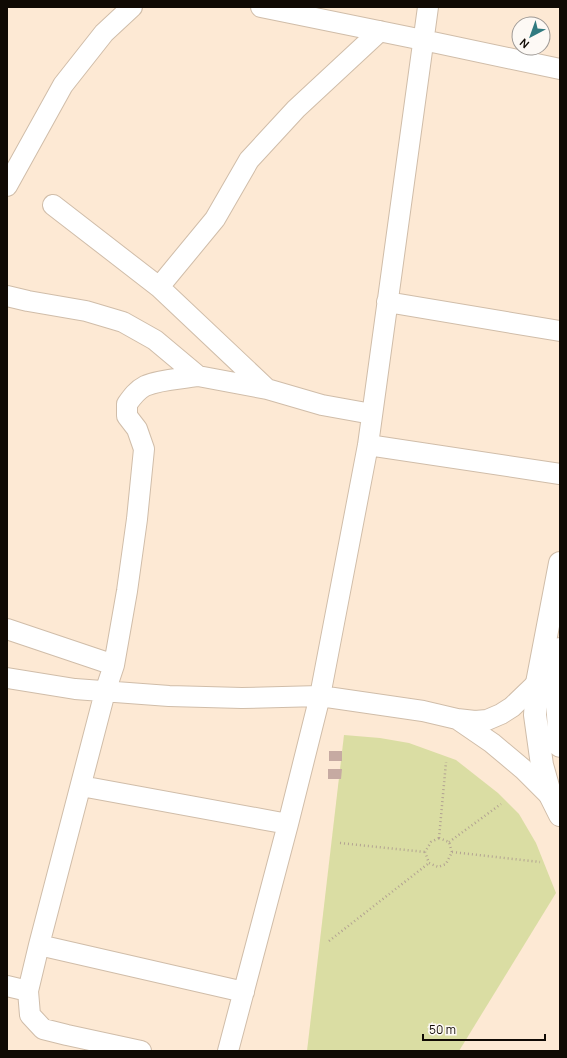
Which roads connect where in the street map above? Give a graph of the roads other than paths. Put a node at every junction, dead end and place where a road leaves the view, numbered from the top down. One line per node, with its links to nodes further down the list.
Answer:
1 (132, 7): 7 (street)
2 (261, 7): 4 (street)
3 (428, 7): 5 (street)
4 (380, 31): 5 (street); 9 (street)
5 (423, 40): 6 (street); 11 (street)
6 (560, 69)
7 (7, 186)
8 (52, 205): 9 (street)
9 (159, 287): 14 (street)
10 (7, 296): 13 (street)
11 (387, 302): 12 (street); 15 (street)
12 (560, 331)
13 (198, 376): 14 (street); 21 (street)
14 (267, 389): 15 (street)
15 (372, 414): 16 (street)
16 (368, 444): 17 (street); 25 (street)
17 (560, 474)
18 (560, 563): 23 (main road)
19 (7, 629): 21 (street)
20 (560, 649): 27 (main road)
21 (114, 665): 24 (street)
22 (7, 678): 24 (street)
23 (537, 684): 26 (street); 29 (main road)
24 (105, 692): 25 (street); 28 (street)
25 (320, 696): 26 (street); 30 (street)
26 (457, 719): 29 (street)
27 (560, 746)
28 (81, 786): 30 (street); 31 (street)
29 (556, 806)
30 (288, 824): 34 (street)
31 (39, 945): 33 (street); 34 (street)
32 (7, 986): 33 (street)
33 (28, 991): 35 (street)
34 (244, 992): 37 (street)
35 (66, 1043): 36 (street)
36 (141, 1051)
37 (228, 1051)

